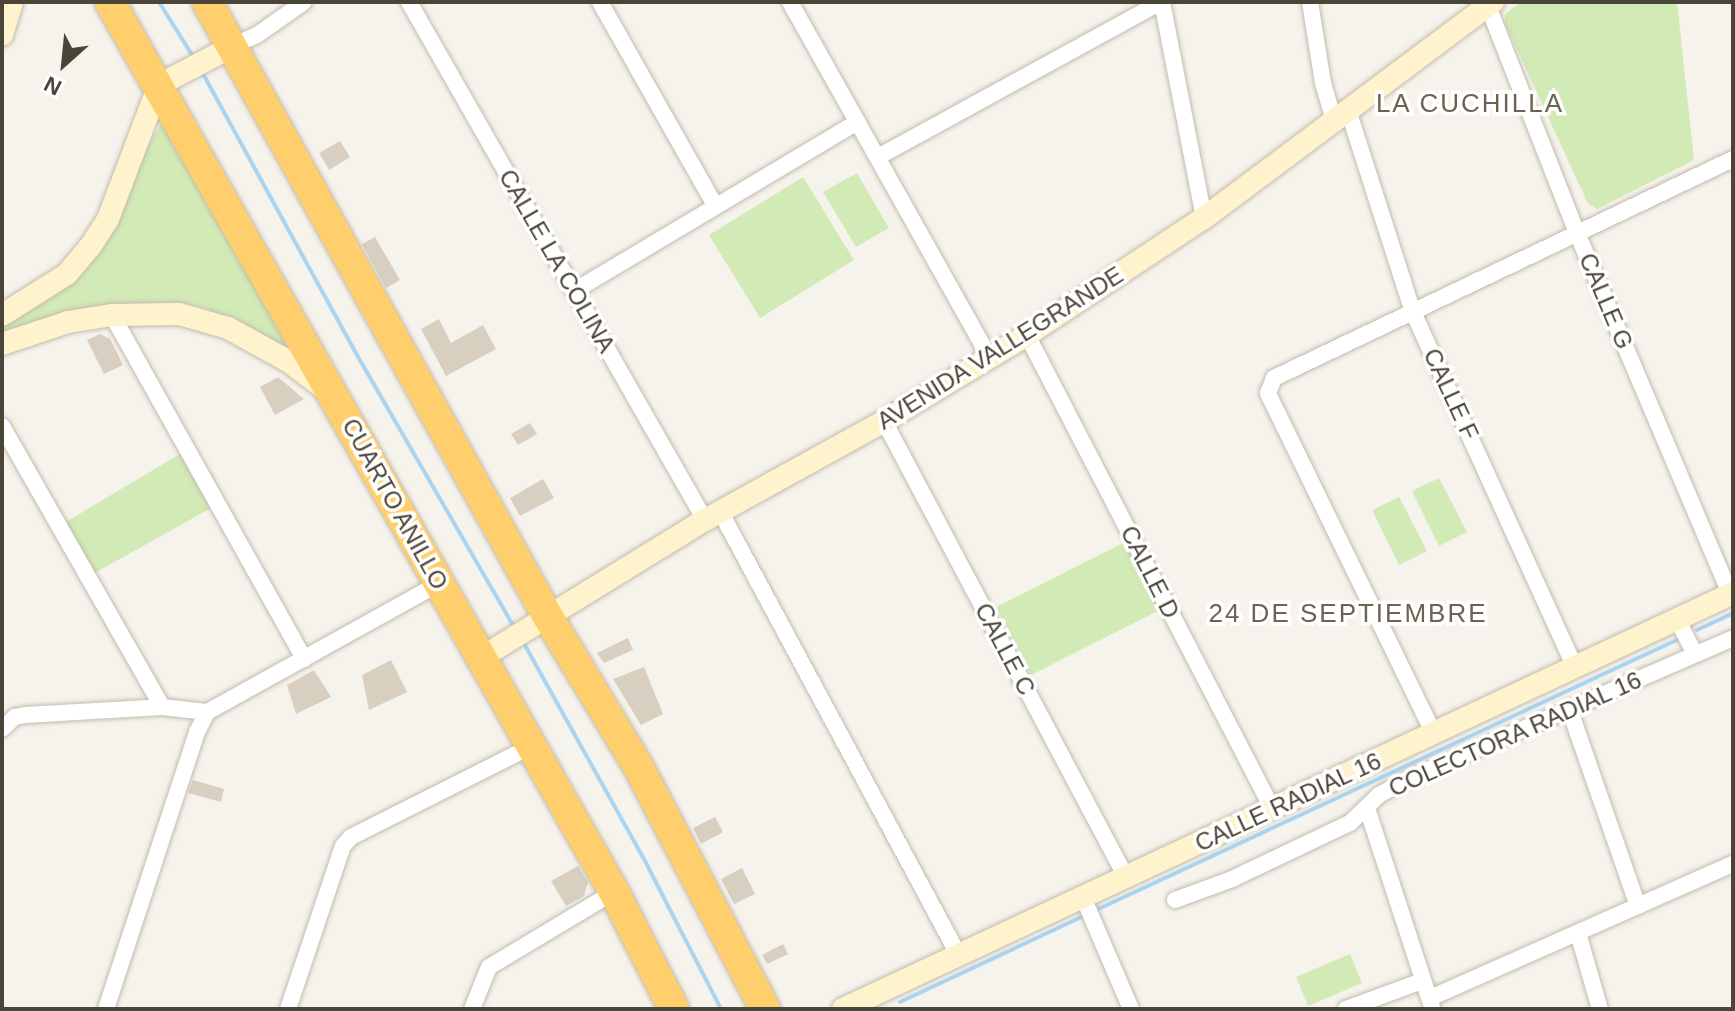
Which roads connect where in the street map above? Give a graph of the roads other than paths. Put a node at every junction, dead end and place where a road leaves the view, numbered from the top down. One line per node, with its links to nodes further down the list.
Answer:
1 (12, 2): 11 (street)
2 (110, 2): 13 (highway, CUARTO ANILLO)
3 (207, 2): 12 (highway)
4 (304, 2): 12 (street)
5 (409, 2): 21 (street, CALLE LA COLINA)
6 (600, 2): 18 (street)
7 (791, 2): 15 (street)
8 (1162, 2): 16 (street); 19 (street)
9 (1310, 2): 14 (street, CALLE F)
10 (1481, 7): 14 (street, AVENIDA VALLEGRANDE); 20 (street, CALLE G)
11 (2, 35)
12 (224, 52): 13 (street); 35 (highway)
13 (168, 81): 23 (street); 28 (highway, CUARTO ANILLO)
14 (1342, 118): 19 (street, AVENIDA VALLEGRANDE); 22 (street, CALLE F)
15 (858, 122): 16 (street); 18 (street)
16 (878, 157): 27 (street)
17 (1733, 159): 20 (street)
18 (715, 205): 21 (street)
19 (1204, 218): 25 (street, AVENIDA VALLEGRANDE)
20 (1577, 233): 22 (street); 33 (street, CALLE G)
21 (574, 291): 31 (street, CALLE LA COLINA)
22 (1413, 312): 40 (street, CALLE F); 45 (street)
23 (2, 315)
24 (112, 315): 26 (street); 28 (street); 39 (street)
25 (1027, 335): 27 (street, AVENIDA VALLEGRANDE); 49 (street, CALLE D)
26 (2, 344)
27 (989, 357): 29 (street, AVENIDA VALLEGRANDE)
28 (334, 396): 32 (highway, CUARTO ANILLO)
29 (884, 421): 31 (street, AVENIDA VALLEGRANDE); 51 (street, CALLE C)
30 (2, 426): 41 (street)
31 (712, 516): 35 (street, AVENIDA VALLEGRANDE); 57 (street, CALLE LA COLINA)
32 (440, 583): 38 (highway, CUARTO ANILLO); 39 (street)
33 (1731, 593): 34 (street, CALLE RADIAL 16)
34 (1678, 621): 37 (street); 40 (street, CALLE RADIAL 16)
35 (528, 629): 38 (street, AVENIDA VALLEGRANDE); 64 (highway)
36 (1733, 638): 37 (street, COLECTORA RADIAL 16)
37 (1695, 654): 42 (street, COLECTORA RADIAL 16)
38 (482, 657): 46 (highway, CUARTO ANILLO)
39 (304, 659): 43 (street)
40 (1575, 667): 45 (street, CALLE RADIAL 16)
41 (162, 707): 43 (street); 44 (street)
42 (1569, 708): 47 (street, COLECTORA RADIAL 16); 55 (street)
43 (207, 712): 60 (street)
44 (2, 729)
45 (1434, 734): 47 (street, CALLE RADIAL 16)
46 (532, 746): 52 (highway, CUARTO ANILLO); 61 (street)
47 (1404, 766): 48 (street, COLECTORA RADIAL 16); 49 (street, CALLE RADIAL 16)
48 (1367, 808): 54 (street, COLECTORA RADIAL 16); 58 (street)
49 (1273, 810): 51 (street, CALLE RADIAL 16)
50 (1733, 864): 55 (street)
51 (1126, 877): 53 (street, CALLE RADIAL 16)
52 (614, 892): 62 (street); 63 (highway, CUARTO ANILLO)
53 (1083, 897): 57 (street, CALLE RADIAL 16); 66 (street)
54 (1175, 900)
55 (1638, 906): 56 (street)
56 (1578, 933): 59 (street); 68 (street)
57 (958, 954): 65 (street, CALLE RADIAL 16)
58 (1422, 981): 59 (street); 67 (street)
59 (1431, 1004)
60 (106, 1009)
61 (288, 1009)
62 (472, 1009)
63 (674, 1009)
64 (765, 1009)
65 (843, 1009)
66 (1131, 1009)
67 (1346, 1009)
68 (1600, 1009)

